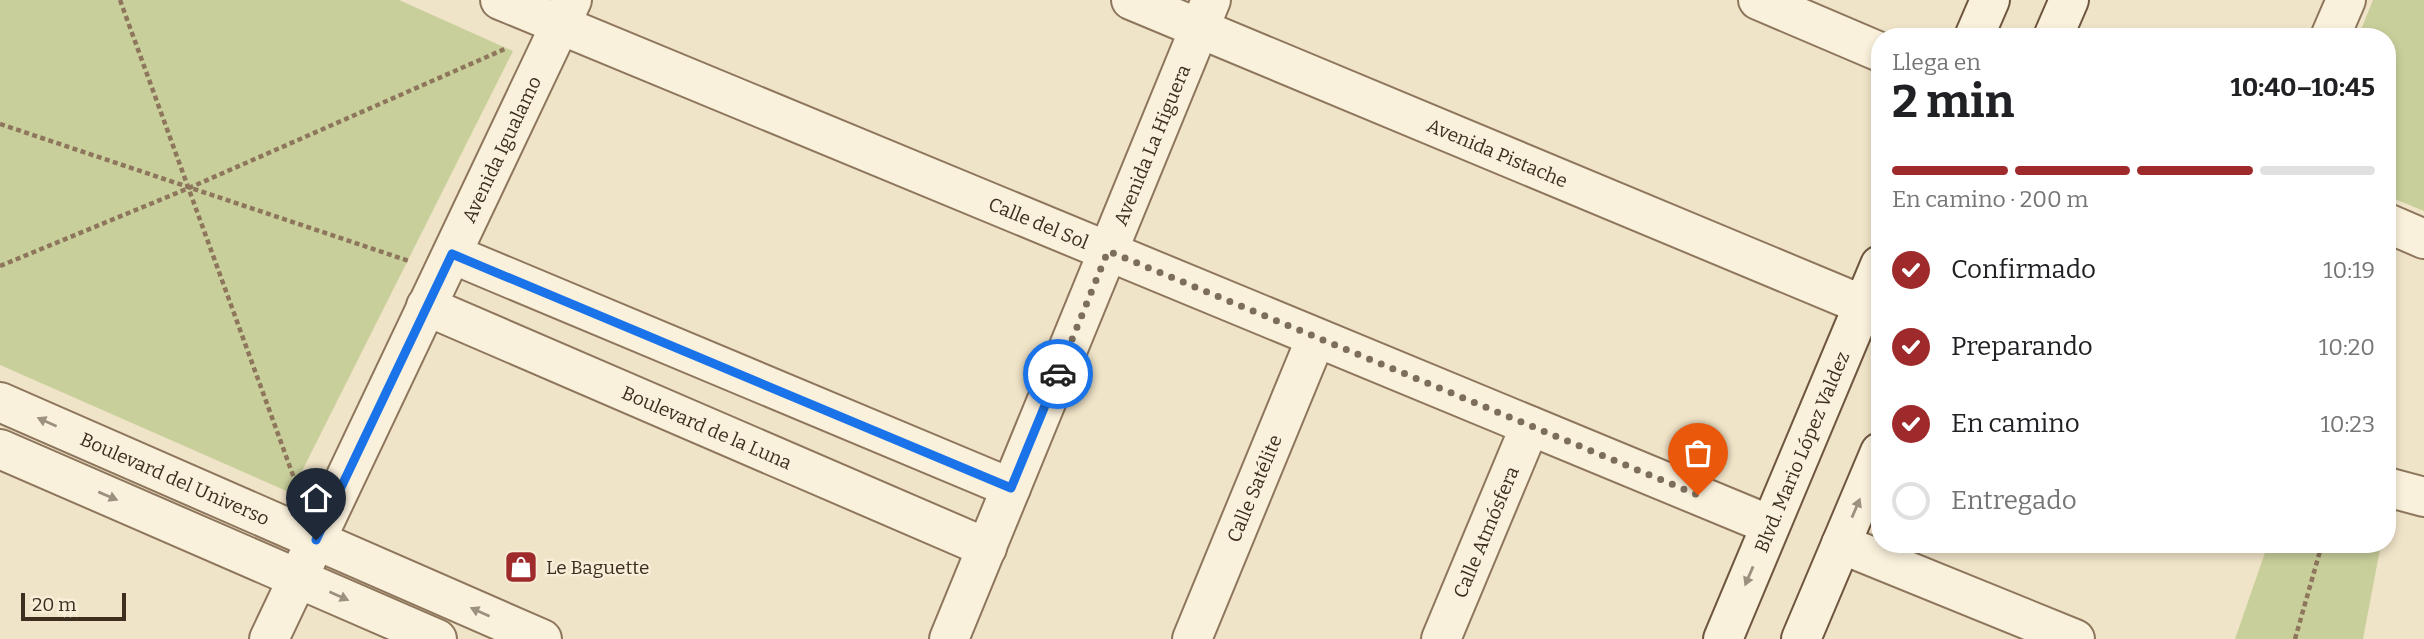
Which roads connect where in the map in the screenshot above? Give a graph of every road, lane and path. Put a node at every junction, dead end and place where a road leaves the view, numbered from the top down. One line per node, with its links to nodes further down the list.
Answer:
1 (120, 0): 16 (path)
2 (500, 0): 8 (street, Calle del Sol)
3 (1131, 0): 9 (street, Avenida Pistache)
4 (1759, 0): 14 (street)
5 (1990, 0): 10 (street)
6 (2069, 0): 11 (street)
7 (2346, 0): 12 (street)
8 (566, 12): 19 (street, Calle del Sol); 20 (street, Avenida Igualamo)
9 (1205, 14): 19 (street, Avenida La Higuera); 23 (street, Avenida Pistache)
10 (1978, 28)
11 (2057, 28)
12 (2334, 28)
13 (509, 47): 16 (path)
14 (1871, 48)
15 (0, 124): 16 (path)
16 (189, 188): 20 (path); 21 (path); 34 (path)
17 (2396, 227): 18 (street)
18 (2424, 239)
19 (1108, 251): 25 (street, Calle del Sol); 30 (street, Avenida La Higuera)
20 (447, 263): 24 (street, Avenida Igualamo); 30 (street)
21 (0, 265)
22 (1871, 286): 23 (street, Blvd. Mario López Valdez)
23 (1863, 305): 33 (street, Blvd. Mario López Valdez)
24 (426, 306): 34 (street, Avenida Igualamo); 36 (street, Boulevard de la Luna)
25 (1316, 338): 27 (street, Calle del Sol); 43 (street, Calle Satélite)
26 (0, 402): 34 (street, Boulevard del Universo, one-way to 26)
27 (1530, 426): 33 (street, Calle del Sol); 44 (street, Calle Atmósfera)
28 (0, 449): 38 (street, one-way to 38)
29 (1871, 473): 35 (street, one-way to 29)
30 (1011, 488): 36 (street, Avenida La Higuera)
31 (2396, 490): 32 (street)
32 (2424, 498)
33 (1770, 525): 45 (street, Blvd. Mario López Valdez, one-way to 45)
34 (316, 540): 38 (street, Avenida Igualamo); 41 (street, Boulevard del Universo, one-way to 34)
35 (1841, 544): 46 (street); 47 (street)
36 (987, 548): 42 (street, Avenida La Higuera)
37 (2319, 553): 48 (path)
38 (298, 578): 39 (street, Avenida Igualamo); 40 (street, one-way to 40)
39 (269, 639)
40 (437, 639)
41 (542, 639)
42 (949, 639)
43 (1192, 639)
44 (1441, 639)
45 (1723, 639)
46 (1801, 639)
47 (2075, 639)
48 (2295, 639)

